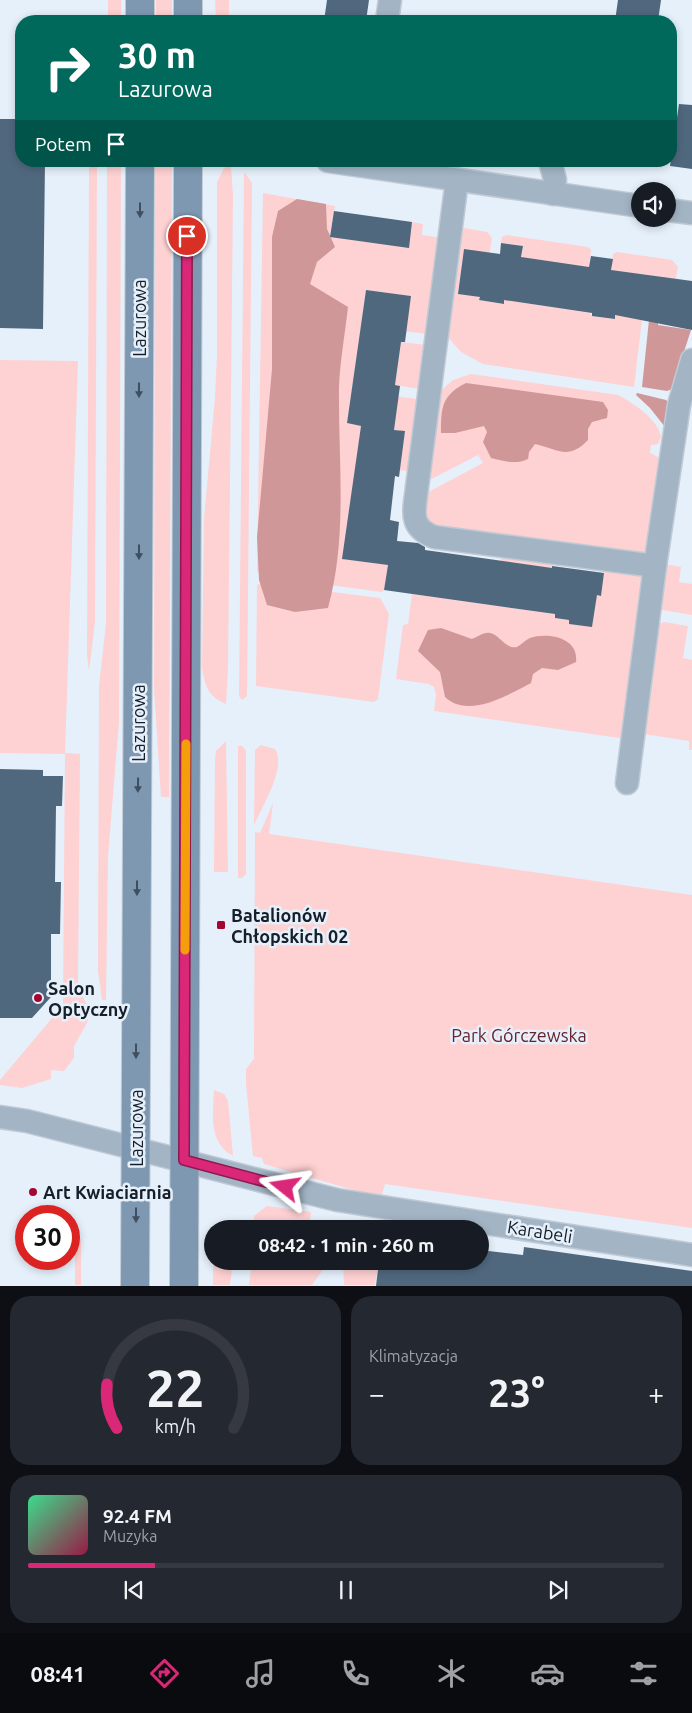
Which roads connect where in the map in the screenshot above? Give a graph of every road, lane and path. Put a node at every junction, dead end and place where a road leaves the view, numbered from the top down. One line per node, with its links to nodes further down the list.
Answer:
1 (140, 0): 4 (main road)
2 (188, 0): 5 (main road)
3 (390, 0): 6 (street)
4 (140, 15)
5 (188, 15)
6 (388, 15)
7 (140, 167): 20 (main road, Lazurowa, one-way to 20)
8 (188, 167): 21 (main road)
9 (369, 167): 11 (street)
10 (552, 167): 12 (street)
11 (457, 180): 12 (street); 17 (street)
12 (553, 194): 13 (street)
13 (631, 205)
14 (676, 211): 15 (street)
15 (692, 213)
16 (692, 360): 17 (street)
17 (655, 566): 18 (street)
18 (627, 782)
19 (0, 1118): 20 (street, Karabeli)
20 (136, 1148): 21 (street, Karabeli); 23 (main road, Lazurowa, one-way to 23)
21 (184, 1160): 22 (street, Karabeli); 24 (main road)
22 (692, 1255)
23 (135, 1286)
24 (184, 1286)

